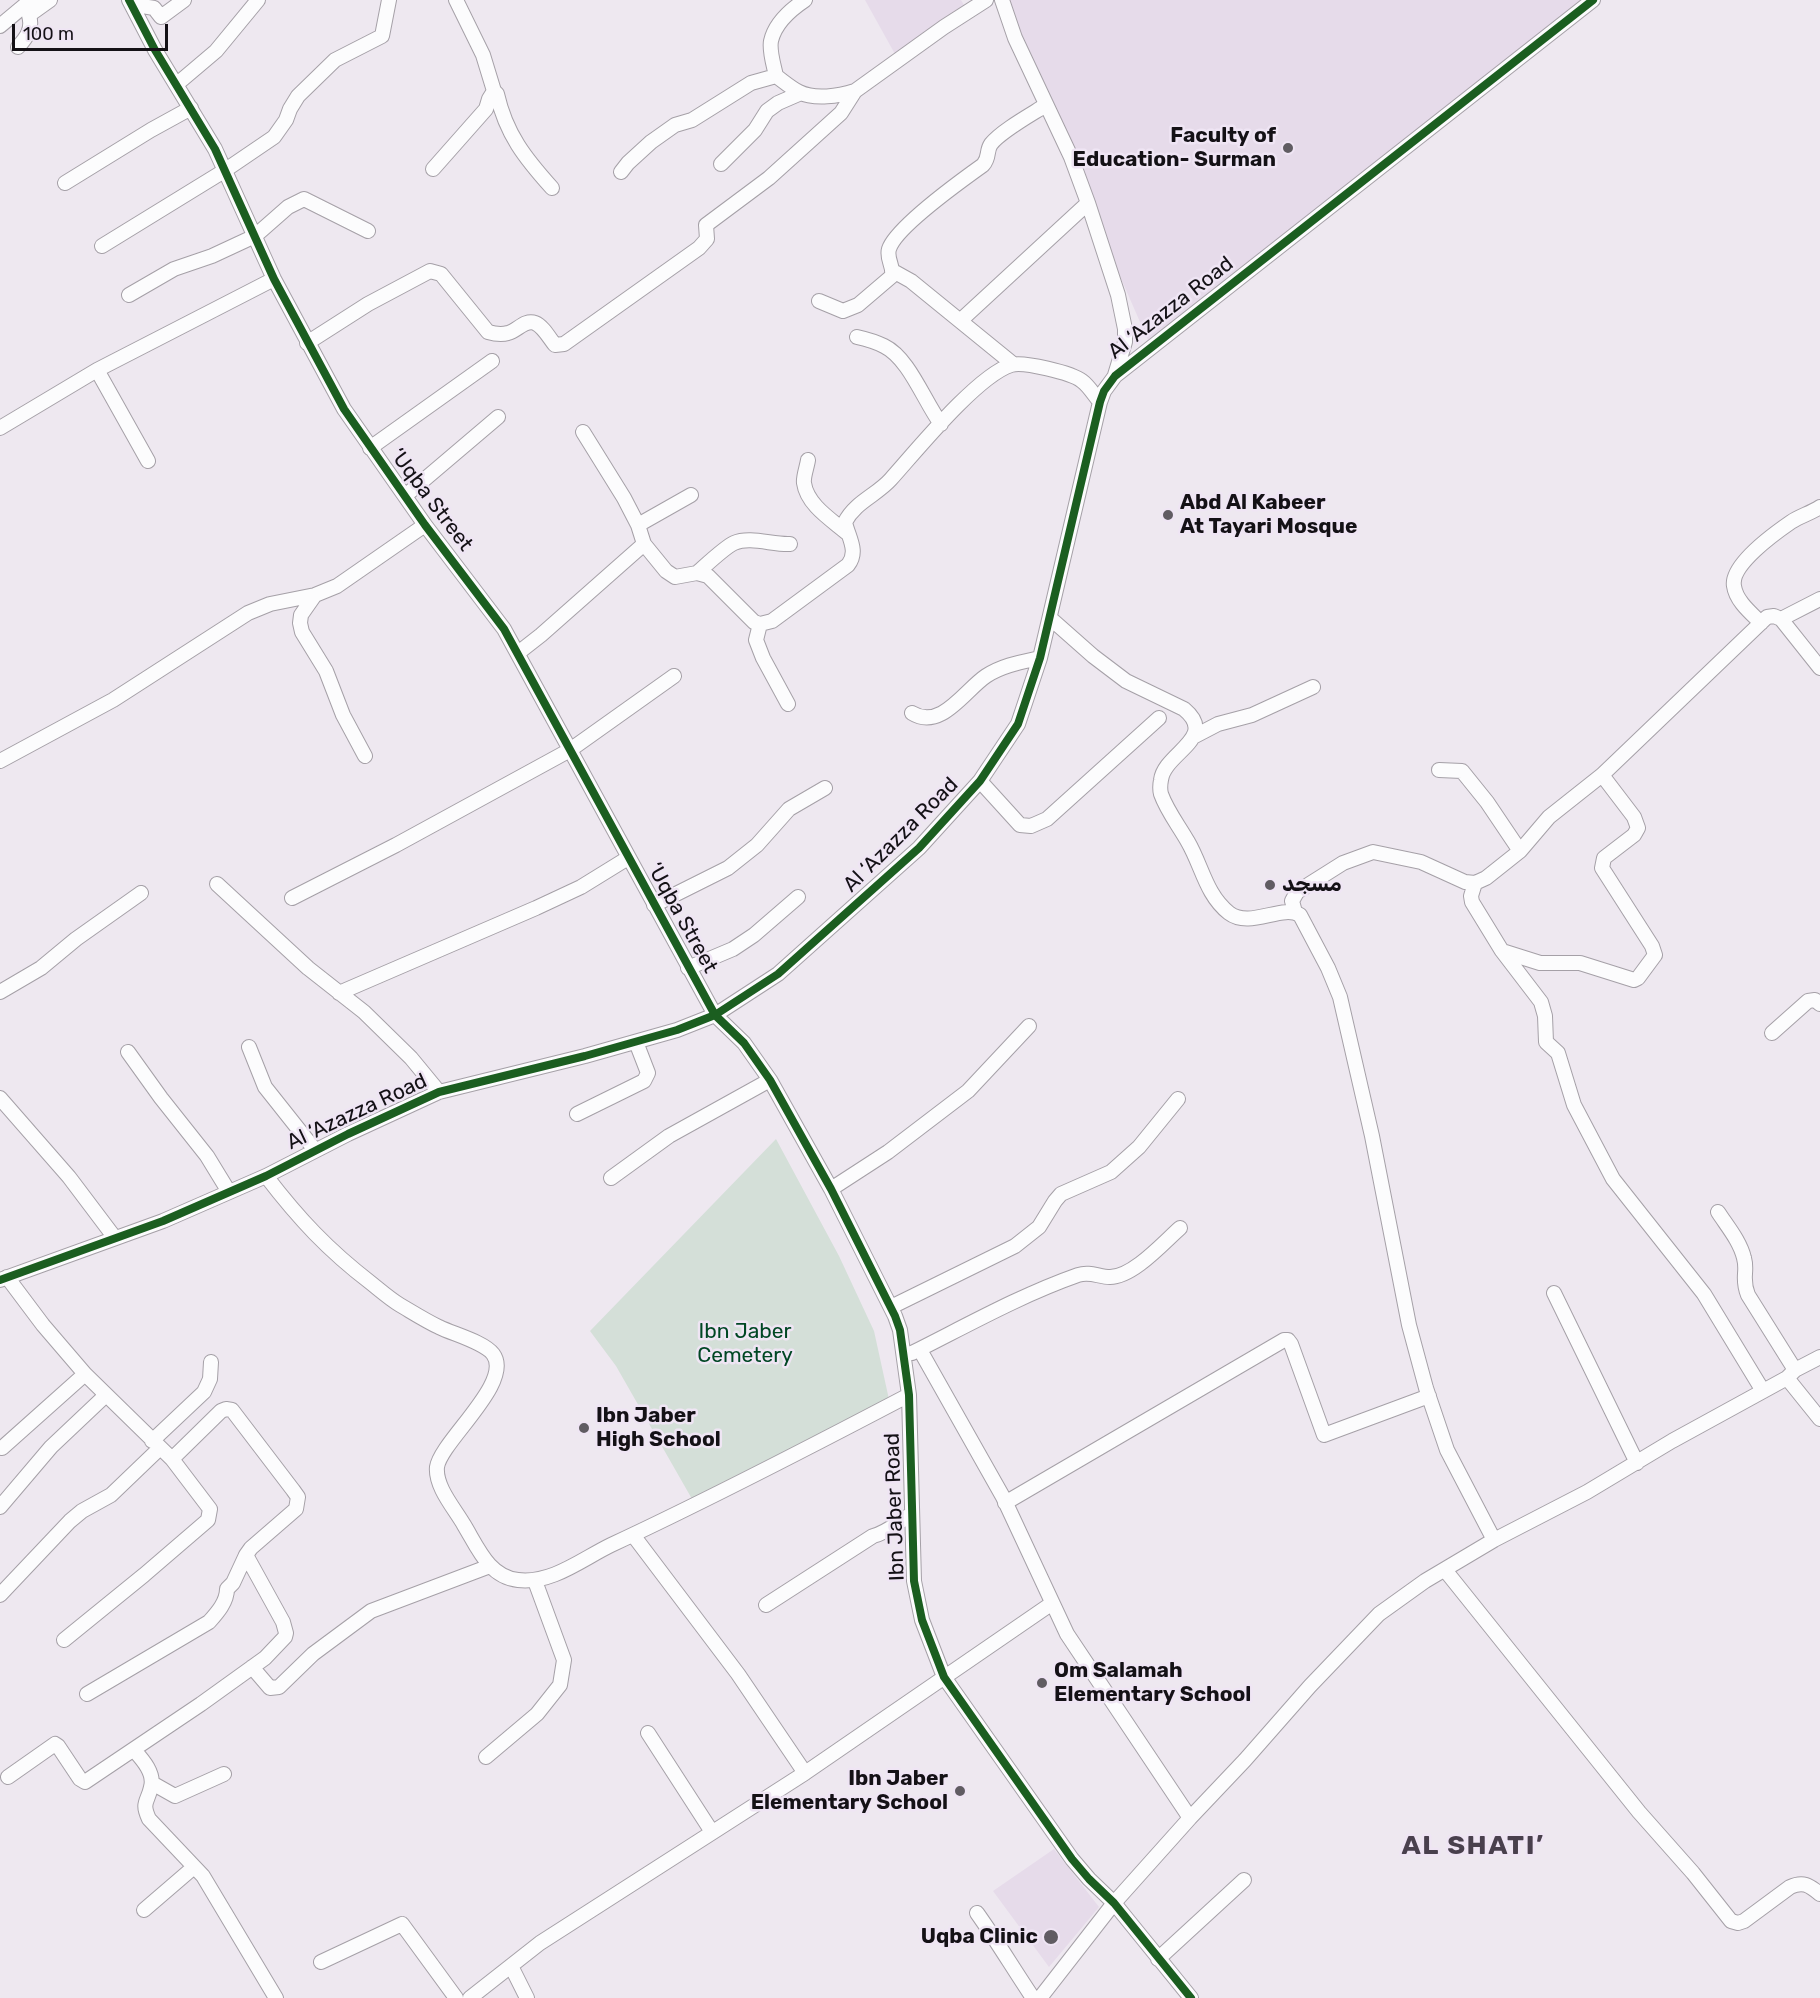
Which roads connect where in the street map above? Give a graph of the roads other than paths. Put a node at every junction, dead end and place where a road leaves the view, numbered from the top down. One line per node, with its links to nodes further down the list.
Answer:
1 (31, 0): 12 (street)
2 (50, 0): 13 (street)
3 (184, 0): 11 (street)
4 (258, 0): 15 (street)
5 (389, 0): 23 (street)
6 (456, 0): 16 (street)
7 (805, 0): 14 (street)
8 (986, 0): 17 (street)
9 (1002, 0): 19 (street)
10 (1593, 0): 41 (street, Al ‘Azazza Road)
11 (130, 2): 15 (street, ‘Uqba Street)
12 (0, 26)
13 (18, 47)
14 (776, 76): 18 (street); 24 (street)
15 (177, 84): 20 (street, ‘Uqba Street)
16 (494, 91): 22 (street); 26 (street)
17 (855, 91): 18 (street); 37 (street)
18 (801, 93): 21 (street)
19 (1046, 105): 27 (street); 31 (street)
20 (191, 108): 23 (street, ‘Uqba Street); 25 (street)
21 (721, 164)
22 (433, 169)
23 (224, 171): 29 (street, ‘Uqba Street); 30 (street)
24 (621, 172)
25 (65, 183)
26 (552, 188)
27 (1088, 203): 35 (street); 41 (street)
28 (368, 231): 29 (street)
29 (255, 236): 32 (street, ‘Uqba Street); 33 (street)
30 (102, 246)
31 (893, 271): 34 (street); 35 (street)
32 (274, 279): 37 (street, ‘Uqba Street); 40 (street)
33 (129, 295)
34 (819, 301)
35 (960, 321): 39 (street)
36 (857, 336): 44 (street)
37 (307, 343): 47 (street, ‘Uqba Street)
38 (492, 361): 47 (street)
39 (1013, 364): 42 (street); 44 (street)
40 (97, 370): 45 (street); 49 (street)
41 (1114, 376): 42 (street, Al ‘Azazza Road)
42 (1100, 402): 61 (street, Al ‘Azazza Road)
43 (498, 417): 51 (street)
44 (941, 424): 55 (street)
45 (0, 428)
46 (583, 432): 54 (street)
47 (370, 448): 51 (street, ‘Uqba Street)
48 (808, 460): 55 (street)
49 (148, 461)
50 (692, 495): 54 (street)
51 (405, 496): 53 (street, ‘Uqba Street)
52 (1820, 507): 63 (street)
53 (425, 525): 59 (street); 65 (street, ‘Uqba Street)
54 (638, 525): 56 (street)
55 (847, 533): 64 (street)
56 (644, 544): 58 (street); 65 (street)
57 (790, 544): 58 (street)
58 (697, 573): 64 (street)
59 (315, 595): 75 (street); 76 (street)
60 (1820, 599): 62 (street)
61 (1050, 618): 66 (street, Al ‘Azazza Road); 73 (street)
62 (1782, 620): 63 (street); 67 (street)
63 (1761, 623): 78 (street)
64 (760, 624): 70 (street)
65 (518, 652): 74 (street, ‘Uqba Street)
66 (1040, 658): 71 (street); 79 (street, Al ‘Azazza Road)
67 (1820, 668)
68 (674, 676): 74 (street)
69 (1313, 687): 73 (street)
70 (788, 704)
71 (912, 713)
72 (1159, 718): 79 (street)
73 (1195, 736): 89 (street)
74 (570, 750): 82 (street, ‘Uqba Street); 87 (street)
75 (365, 756)
76 (0, 761)
77 (1439, 770): 81 (street)
78 (1602, 775): 81 (street); 90 (street)
79 (980, 781): 95 (street, Al ‘Azazza Road)
80 (825, 788): 88 (street)
81 (1520, 851): 83 (street)
82 (628, 858): 88 (street, ‘Uqba Street); 93 (street)
83 (1475, 883): 89 (street); 90 (street)
84 (217, 884): 93 (street)
85 (141, 893): 92 (street)
86 (798, 897): 91 (street)
87 (292, 898)
88 (654, 905): 91 (street, ‘Uqba Street)
89 (1295, 912): 126 (street)
90 (1502, 951): 123 (street)
91 (688, 968): 95 (street, ‘Uqba Street)
92 (0, 992)
93 (339, 993): 102 (street)
94 (1820, 1004): 97 (street)
95 (715, 1015): 98 (street, Al ‘Azazza Road); 101 (street, Ibn Jaber Road)
96 (1029, 1026): 109 (street)
97 (1772, 1034)
98 (636, 1042): 102 (street, Al ‘Azazza Road); 105 (street)
99 (249, 1047): 106 (street)
100 (128, 1053): 110 (street)
101 (770, 1080): 108 (street); 109 (street, Ibn Jaber Road)
102 (439, 1092): 106 (street, Al ‘Azazza Road)
103 (0, 1098): 113 (street)
104 (1178, 1100): 116 (street)
105 (577, 1114)
106 (315, 1150): 107 (street, Al ‘Azazza Road)
107 (266, 1176): 110 (street, Al ‘Azazza Road); 138 (street)
108 (611, 1178)
109 (831, 1189): 116 (street, Ibn Jaber Road)
110 (229, 1192): 113 (street, Al ‘Azazza Road)
111 (1718, 1212): 122 (street)
112 (1180, 1228): 117 (street)
113 (115, 1238): 114 (street, Al ‘Azazza Road)
114 (4, 1278): 121 (street)
115 (1554, 1293): 131 (street)
116 (891, 1307): 118 (street, Ibn Jaber Road)
117 (920, 1350): 118 (street); 132 (street)
118 (905, 1357): 125 (street, Ibn Jaber Road)
119 (1820, 1357): 122 (street)
120 (211, 1362): 128 (street)
121 (85, 1374): 124 (street); 129 (street)
122 (1791, 1374): 123 (street); 127 (street)
123 (1763, 1391): 131 (street)
124 (106, 1395): 128 (street); 133 (street)
125 (909, 1395): 134 (street, Ibn Jaber Road); 135 (street)
126 (1429, 1396): 132 (street); 136 (street)
127 (1820, 1419)
128 (156, 1444): 130 (street); 141 (street)
129 (2, 1448)
130 (172, 1459): 137 (street); 144 (street)
131 (1637, 1463): 136 (street)
132 (1005, 1503): 142 (street)
133 (0, 1507)
134 (912, 1514): 143 (street); 146 (street, Ibn Jaber Road)
135 (633, 1535): 140 (street); 151 (street)
136 (1494, 1540): 139 (street)
137 (246, 1555): 145 (street); 147 (street)
138 (490, 1566): 140 (street); 145 (street)
139 (1445, 1570): 155 (street); 159 (street)
140 (535, 1581): 150 (street)
141 (0, 1595)
142 (1052, 1604): 146 (street); 155 (street)
143 (766, 1605)
144 (64, 1640)
145 (252, 1667): 149 (street)
146 (944, 1677): 151 (street); 160 (street, Ibn Jaber Road)
147 (87, 1694)
148 (648, 1733): 156 (street)
149 (134, 1750): 153 (street); 154 (street)
150 (486, 1757)
151 (805, 1773): 156 (street)
152 (224, 1774): 154 (street)
153 (8, 1777)
154 (152, 1783): 157 (street)
155 (1190, 1818): 160 (street)
156 (712, 1832): 165 (street)
157 (194, 1866): 161 (street); 166 (street)
158 (1244, 1880): 163 (street)
159 (1820, 1894)
160 (1114, 1903): 163 (street, Ibn Jaber Road); 171 (street)
161 (144, 1910)
162 (977, 1913): 170 (street)
163 (1158, 1959): 172 (street, Ibn Jaber Road)
164 (321, 1962): 167 (street)
165 (511, 1966): 168 (street); 169 (street)
166 (276, 1998)
167 (456, 1998)
168 (470, 1998)
169 (527, 1998)
170 (1033, 1998)
171 (1040, 1998)
172 (1191, 1998)

